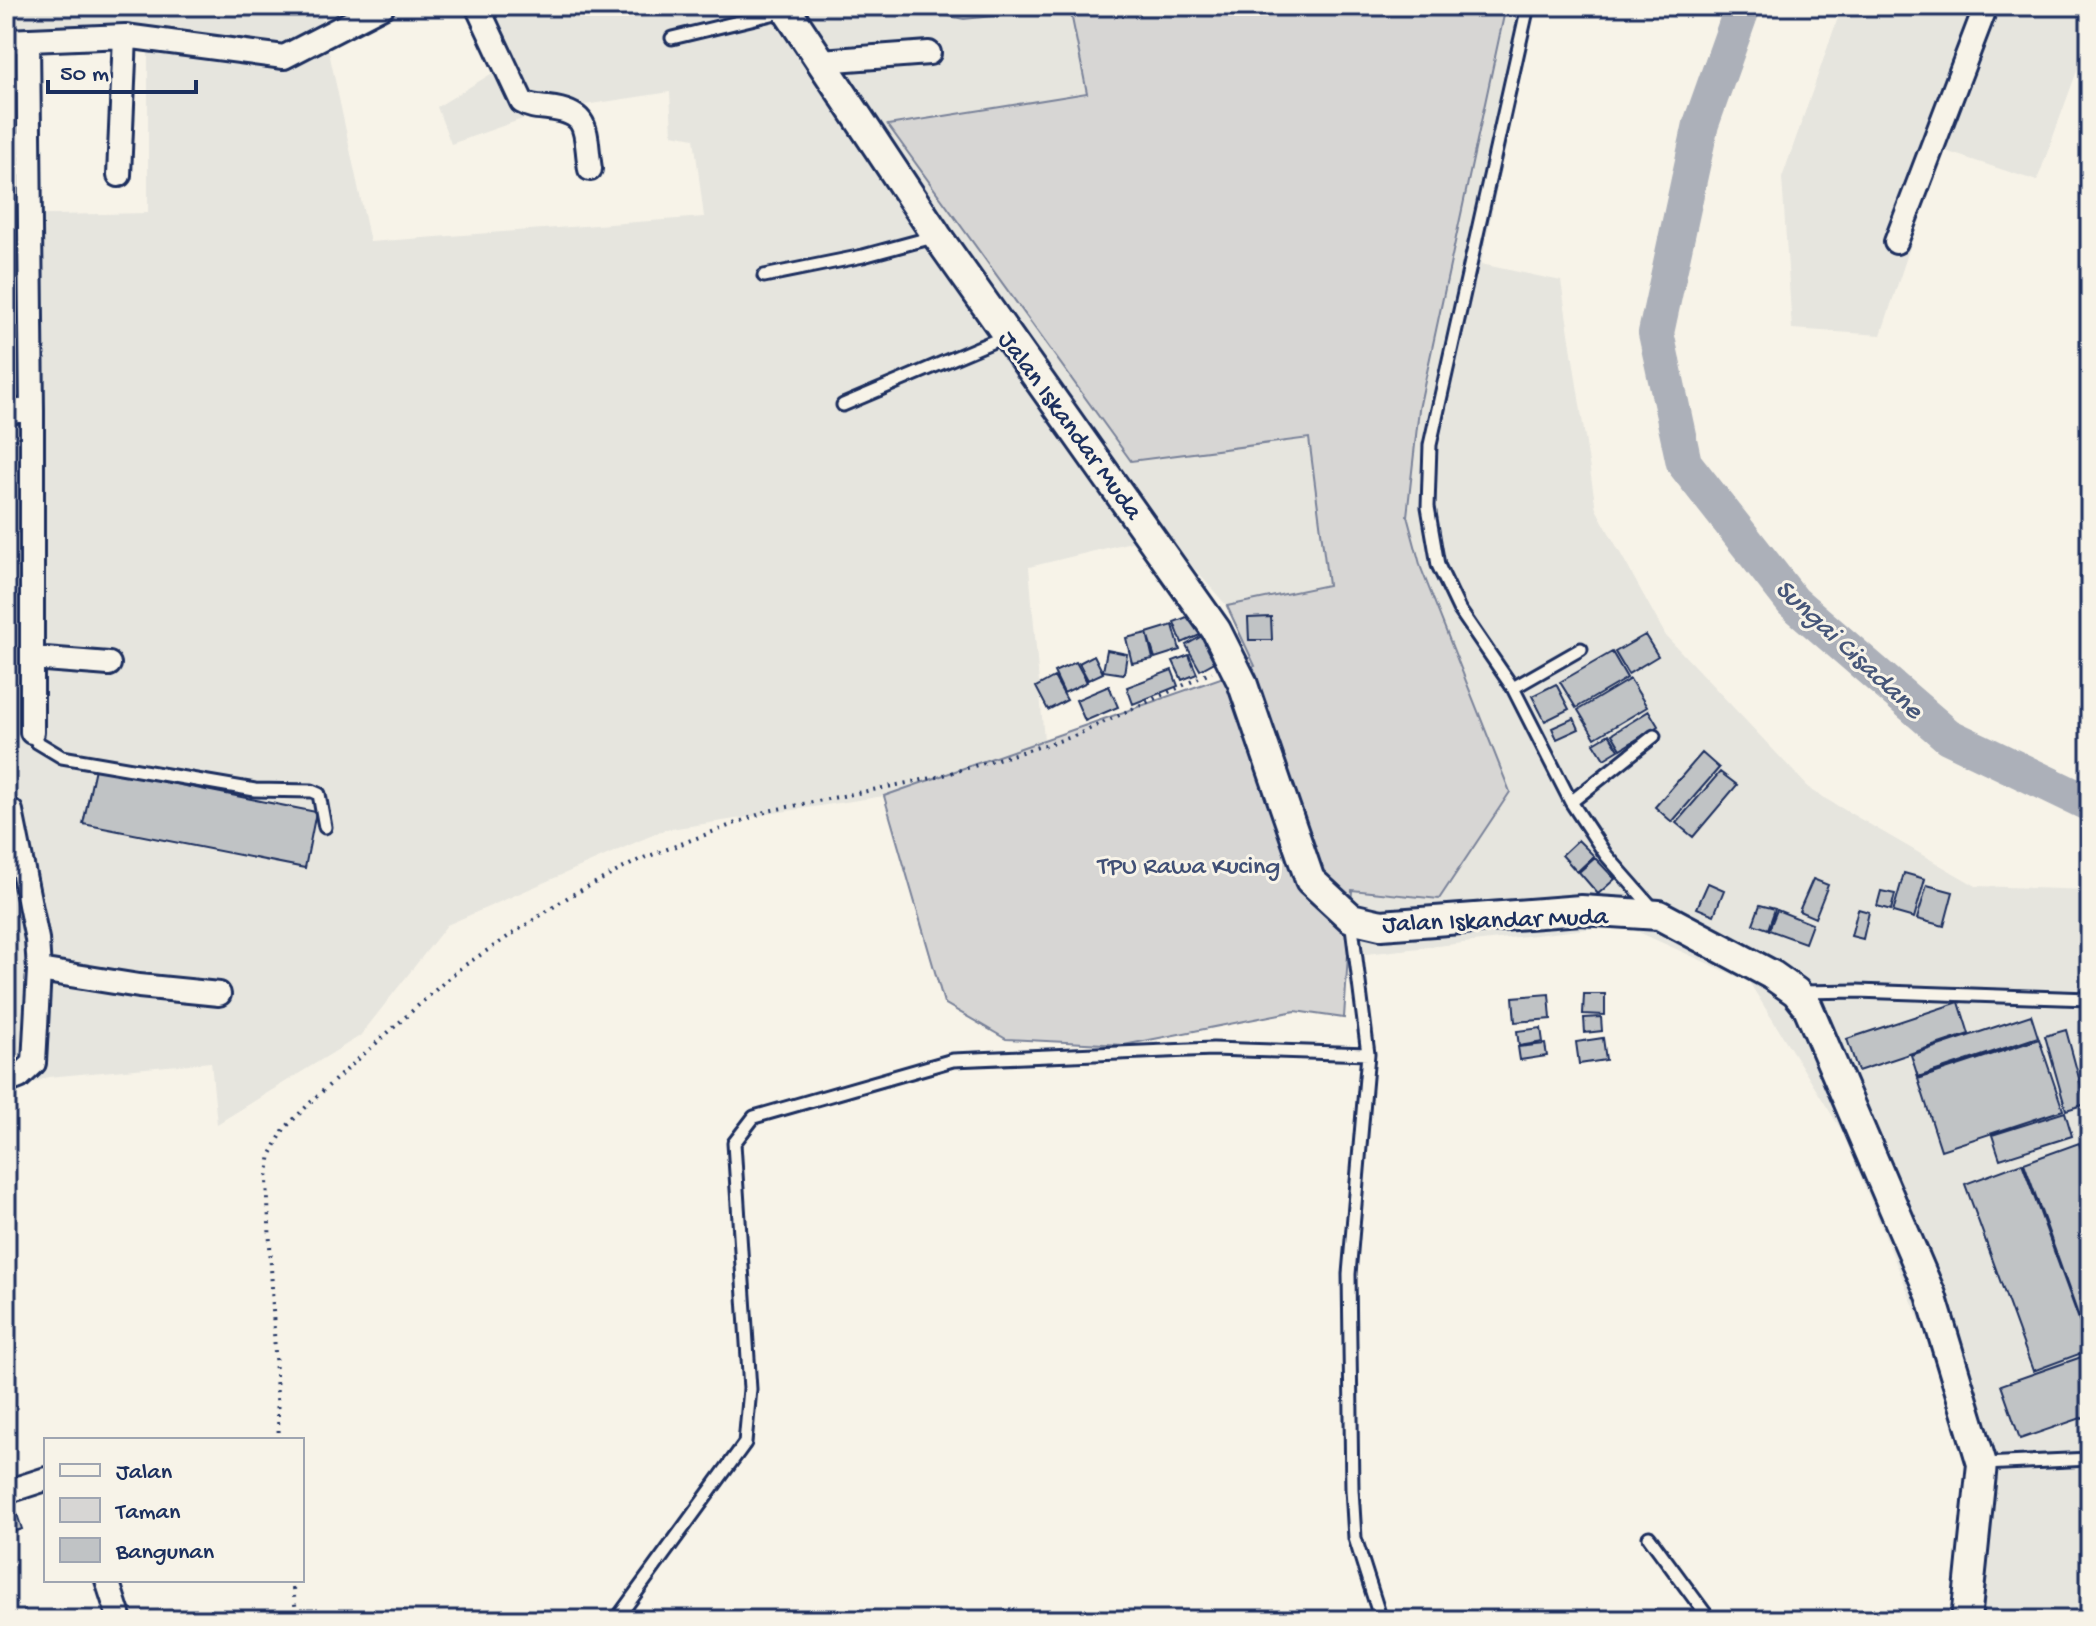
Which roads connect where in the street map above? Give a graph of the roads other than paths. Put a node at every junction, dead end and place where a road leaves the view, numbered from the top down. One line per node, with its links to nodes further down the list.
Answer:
1 (383, 6): 6 (street)
2 (477, 6): 11 (street)
3 (1528, 6): 23 (lane)
4 (1986, 6): 14 (street)
5 (786, 8): 7 (lane); 10 (street, Jalan Iskandar Muda)
6 (125, 36): 8 (street); 12 (street)
7 (672, 38)
8 (17, 41): 19 (street)
9 (929, 53): 10 (street)
10 (821, 61): 13 (street, Jalan Iskandar Muda)
11 (590, 169)
12 (119, 175)
13 (937, 236): 15 (lane); 16 (street, Jalan Iskandar Muda)
14 (1896, 242)
15 (764, 276)
16 (1008, 335): 17 (lane); 30 (street, Jalan Iskandar Muda)
17 (843, 405)
18 (6, 411): 19 (street)
19 (32, 411): 21 (street)
20 (1581, 649): 23 (lane)
21 (32, 658): 22 (street); 24 (street)
22 (109, 664)
23 (1513, 688): 26 (lane)
24 (32, 732): 28 (lane)
25 (1654, 736): 26 (lane)
26 (1571, 802): 29 (lane)
27 (6, 808): 31 (street)
28 (325, 827)
29 (1659, 915): 30 (street, Jalan Iskandar Muda); 32 (street, Jalan Iskandar Muda)
30 (1351, 918): 35 (lane)
31 (39, 970): 33 (street); 36 (street)
32 (1796, 992): 34 (lane); 38 (street, Jalan Iskandar Muda)
33 (219, 994)
34 (2090, 999)
35 (1368, 1054): 44 (lane); 45 (lane)
36 (6, 1082)
37 (2090, 1459): 38 (lane)
38 (1982, 1464): 47 (street, Jalan Iskandar Muda)
39 (44, 1480): 40 (street)
40 (6, 1492)
41 (1649, 1537): 46 (lane)
42 (108, 1582): 43 (street)
43 (120, 1620)
44 (616, 1620)
45 (1381, 1620)
46 (1710, 1620)
47 (1966, 1620)

